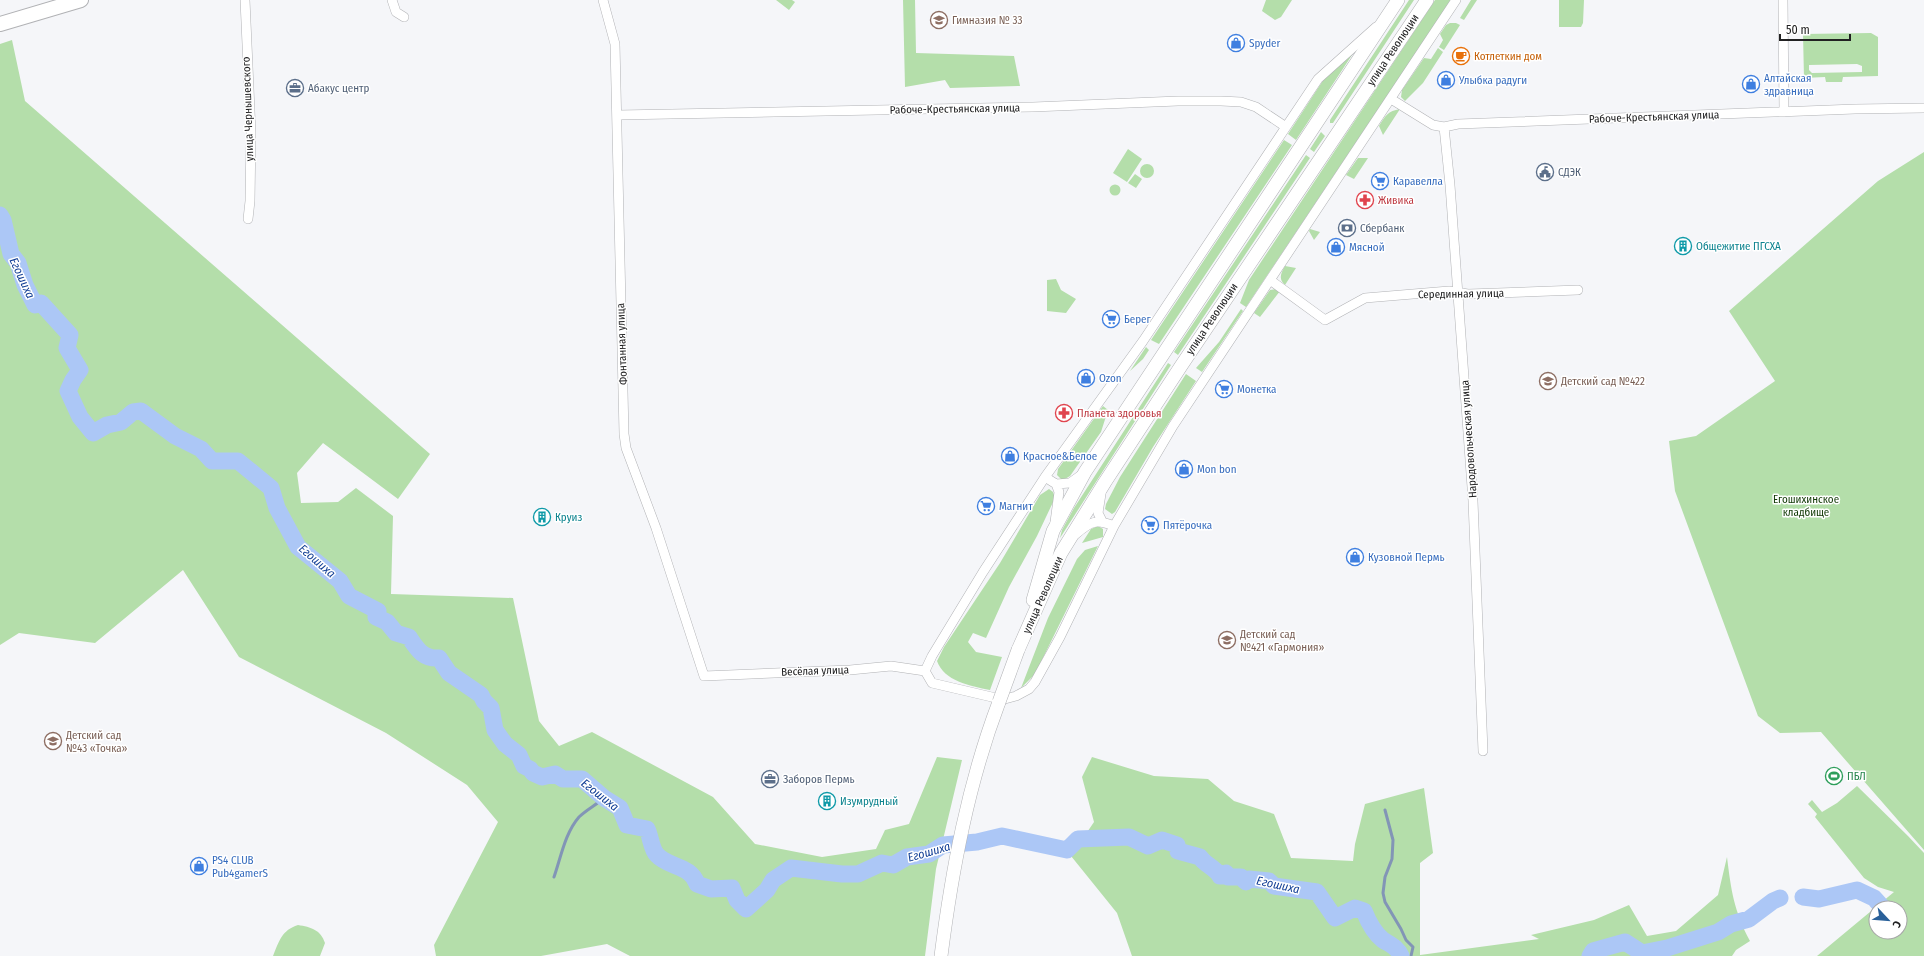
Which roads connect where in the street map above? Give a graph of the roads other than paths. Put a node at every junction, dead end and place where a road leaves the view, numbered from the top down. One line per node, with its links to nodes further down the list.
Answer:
1 (47, 0): 10 (main road)
2 (81, 0): 13 (main road)
3 (245, 0): 22 (street, улица Чернышевского)
4 (392, 0): 11 (street)
5 (603, 0): 17 (street, Фонтанная улица)
6 (1398, 0): 12 (main road, улица Революции)
7 (1427, 0): 21 (main road, улица Революции)
8 (1456, 0): 14 (street)
9 (1783, 0): 16 (street)
10 (0, 14)
11 (404, 17)
12 (1383, 21): 18 (main road, улица Революции); 19 (street)
13 (0, 24)
14 (1391, 99): 20 (street, Рабоче-Крестьянская улица); 23 (street)
15 (1924, 108): 16 (street, Рабоче-Крестьянская улица)
16 (1784, 112): 20 (street, Рабоче-Крестьянская улица)
17 (618, 115): 19 (street, Рабоче-Крестьянская улица); 36 (street, Фонтанная улица)
18 (1320, 117): 21 (main road); 26 (main road, улица Революции)
19 (1286, 126): 27 (street)
20 (1444, 127): 25 (street, Народовольческая улица)
21 (1340, 129): 28 (main road, улица Революции)
22 (248, 218)
23 (1270, 280): 25 (street, Серединная улица); 31 (street)
24 (1578, 290): 25 (street, Серединная улица)
25 (1458, 293): 37 (street, Народовольческая улица)
26 (1084, 472): 29 (street); 32 (main road, улица Революции)
27 (1045, 477): 29 (street); 35 (street)
28 (1105, 482): 30 (street); 33 (main road, улица Революции)
29 (1056, 484): 32 (street)
30 (1102, 521): 31 (street); 33 (street)
31 (1114, 526): 35 (street)
32 (1053, 531): 34 (main road, улица Революции)
33 (1069, 540): 34 (main road, улица Революции)
34 (1018, 650): 38 (main road, улица Революции, bridge)
35 (925, 672): 36 (street, Весёлая улица)
36 (704, 676)
37 (1483, 751)
38 (941, 956)

